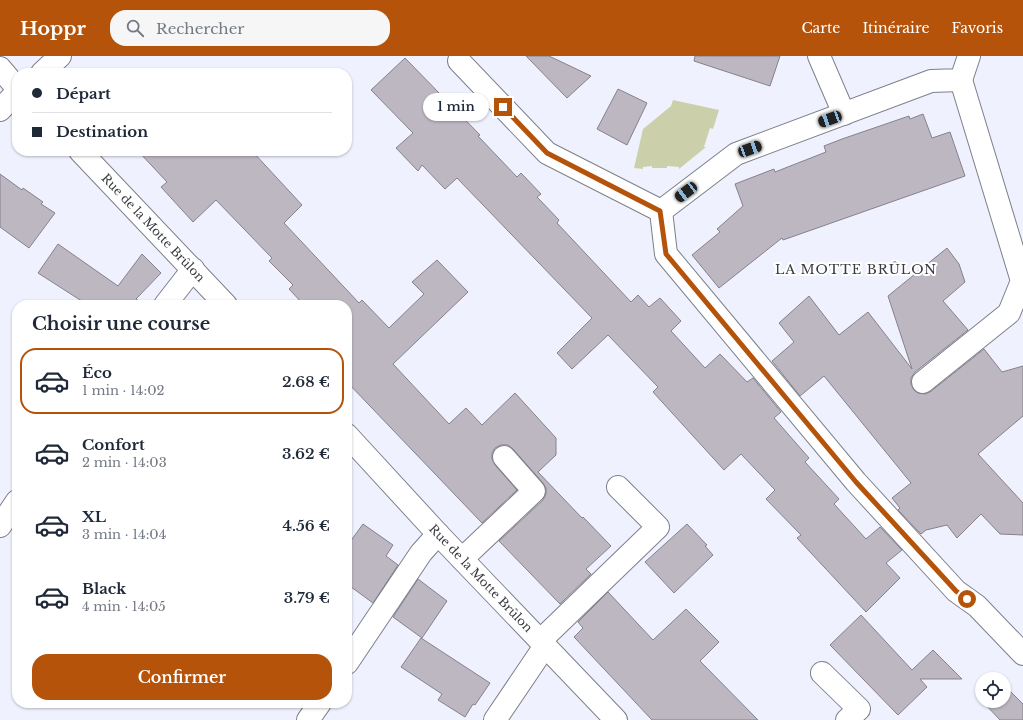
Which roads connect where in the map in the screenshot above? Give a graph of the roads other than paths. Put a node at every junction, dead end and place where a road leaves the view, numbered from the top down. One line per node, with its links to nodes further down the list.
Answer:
1 (60, 56): 6 (street)
2 (818, 56): 11 (street)
3 (969, 56): 7 (street)
4 (459, 61): 13 (street)
5 (0, 68): 8 (street)
6 (47, 68)
7 (961, 80): 11 (street); 17 (street)
8 (12, 82)
9 (12, 97): 10 (street)
10 (0, 110)
11 (844, 114): 13 (street)
12 (85, 156): 14 (street, Rue de la Motte Brûlon)
13 (660, 211): 26 (street)
14 (193, 269): 15 (street); 16 (street, Rue de la Motte Brûlon)
15 (169, 300)
16 (221, 300)
17 (923, 382)
18 (352, 440): 23 (street, Rue de la Motte Brûlon)
19 (504, 458): 24 (street)
20 (618, 487): 25 (street)
21 (12, 508): 22 (street)
22 (0, 526)
23 (438, 534): 24 (street, Rue de la Motte Brûlon); 27 (street)
24 (462, 559): 25 (street, Rue de la Motte Brûlon)
25 (542, 643): 31 (street); 32 (street, Rue de la Motte Brûlon)
26 (1023, 654)
27 (352, 656)
28 (822, 673): 33 (street)
29 (316, 708): 30 (street)
30 (308, 720)
31 (495, 720)
32 (616, 720)
33 (847, 720)

